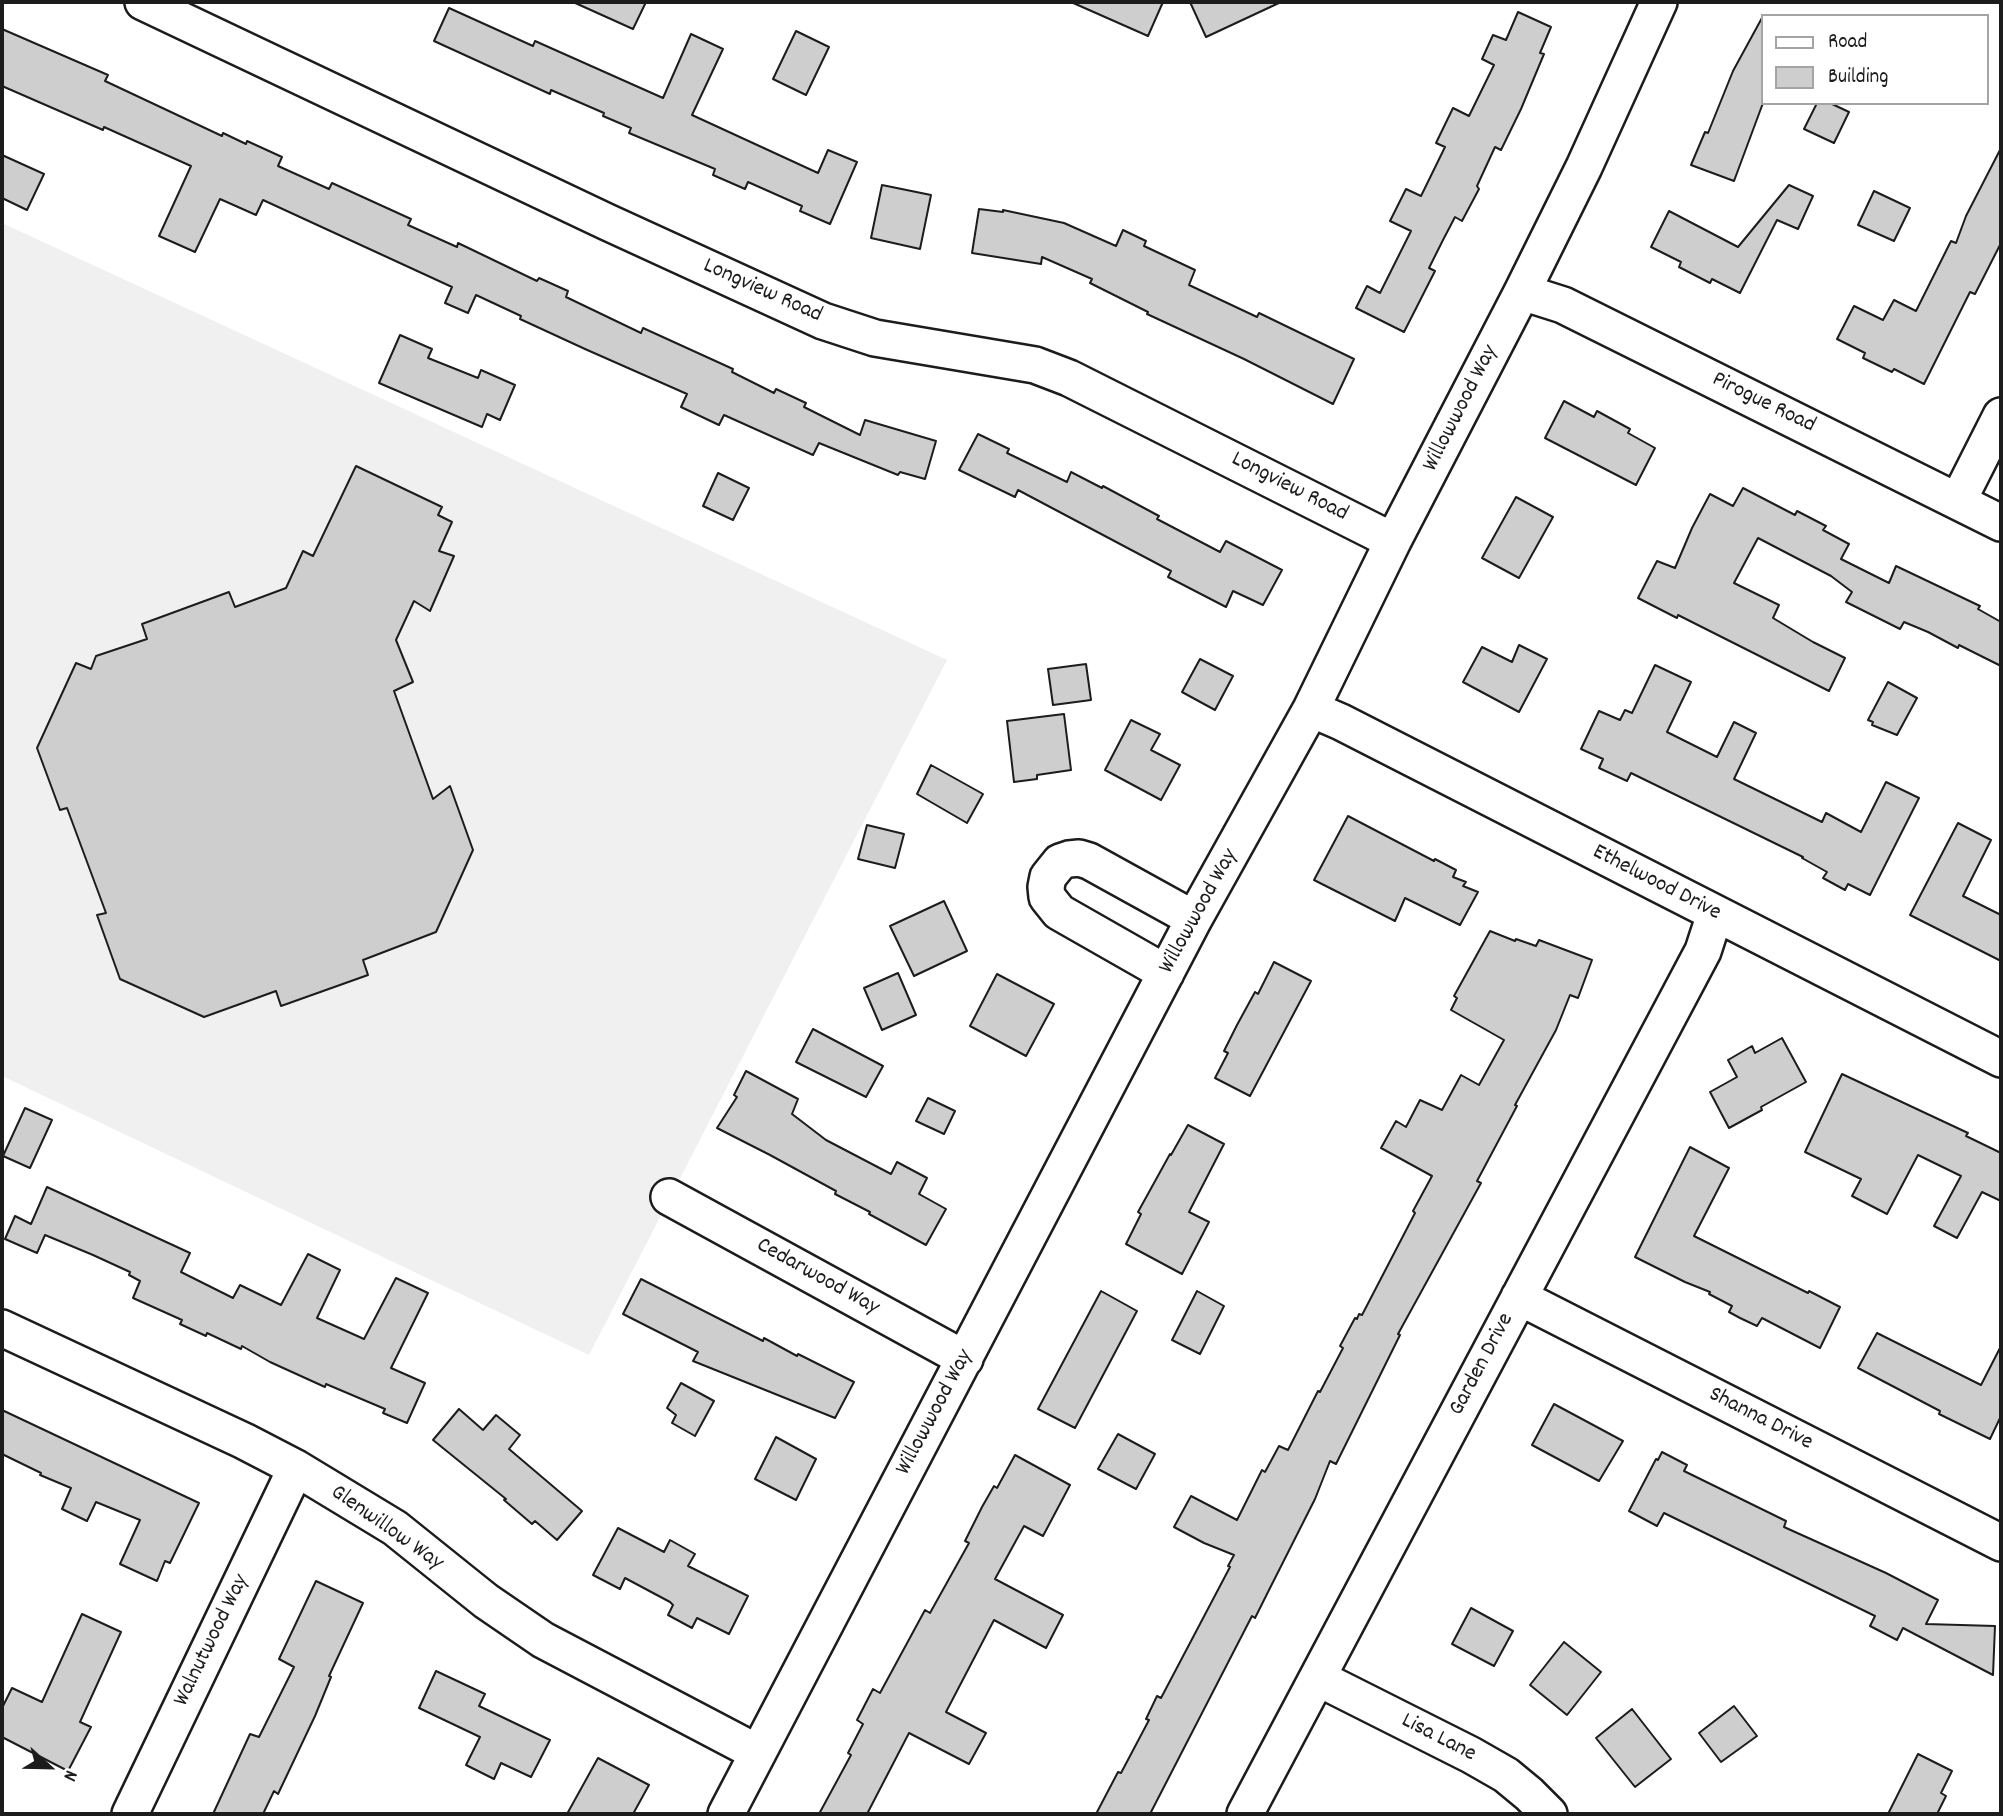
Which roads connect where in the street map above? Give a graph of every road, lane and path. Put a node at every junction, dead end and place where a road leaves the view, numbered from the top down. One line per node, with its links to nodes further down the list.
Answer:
1 (1659, 2): 3 (street, Willowwood Way)
2 (165, 6): 7 (street, Longview Road)
3 (1522, 292): 5 (street, Pirogue Road); 7 (street, Willowwood Way)
4 (2001, 416): 5 (street)
5 (1958, 500): 6 (street, Pirogue Road)
6 (2001, 523)
7 (1394, 541): 8 (street, Willowwood Way)
8 (1311, 709): 9 (street, Ethelwood Drive); 10 (street, Willowwood Way)
9 (1716, 914): 12 (street, Ethelwood Drive); 14 (street, Garden Drive)
10 (1194, 919): 11 (street, Willowwood Way); 11 (street)
11 (1166, 973): 16 (street, Willowwood Way)
12 (2001, 1059)
13 (668, 1196): 16 (street, Cedarwood Way)
14 (1519, 1297): 18 (street, Shanna Drive); 19 (street, Garden Drive)
15 (2, 1328): 17 (street, Glenwillow Way)
16 (965, 1359): 20 (street, Willowwood Way)
17 (296, 1468): 20 (street, Glenwillow Way); 21 (street, Walnutwood Way)
18 (2001, 1543)
19 (1318, 1678): 23 (street, Garden Drive); 24 (street, Lisa Lane)
20 (758, 1753): 22 (street, Willowwood Way)
21 (130, 1814)
22 (726, 1814)
23 (1245, 1814)
24 (1549, 1814)

